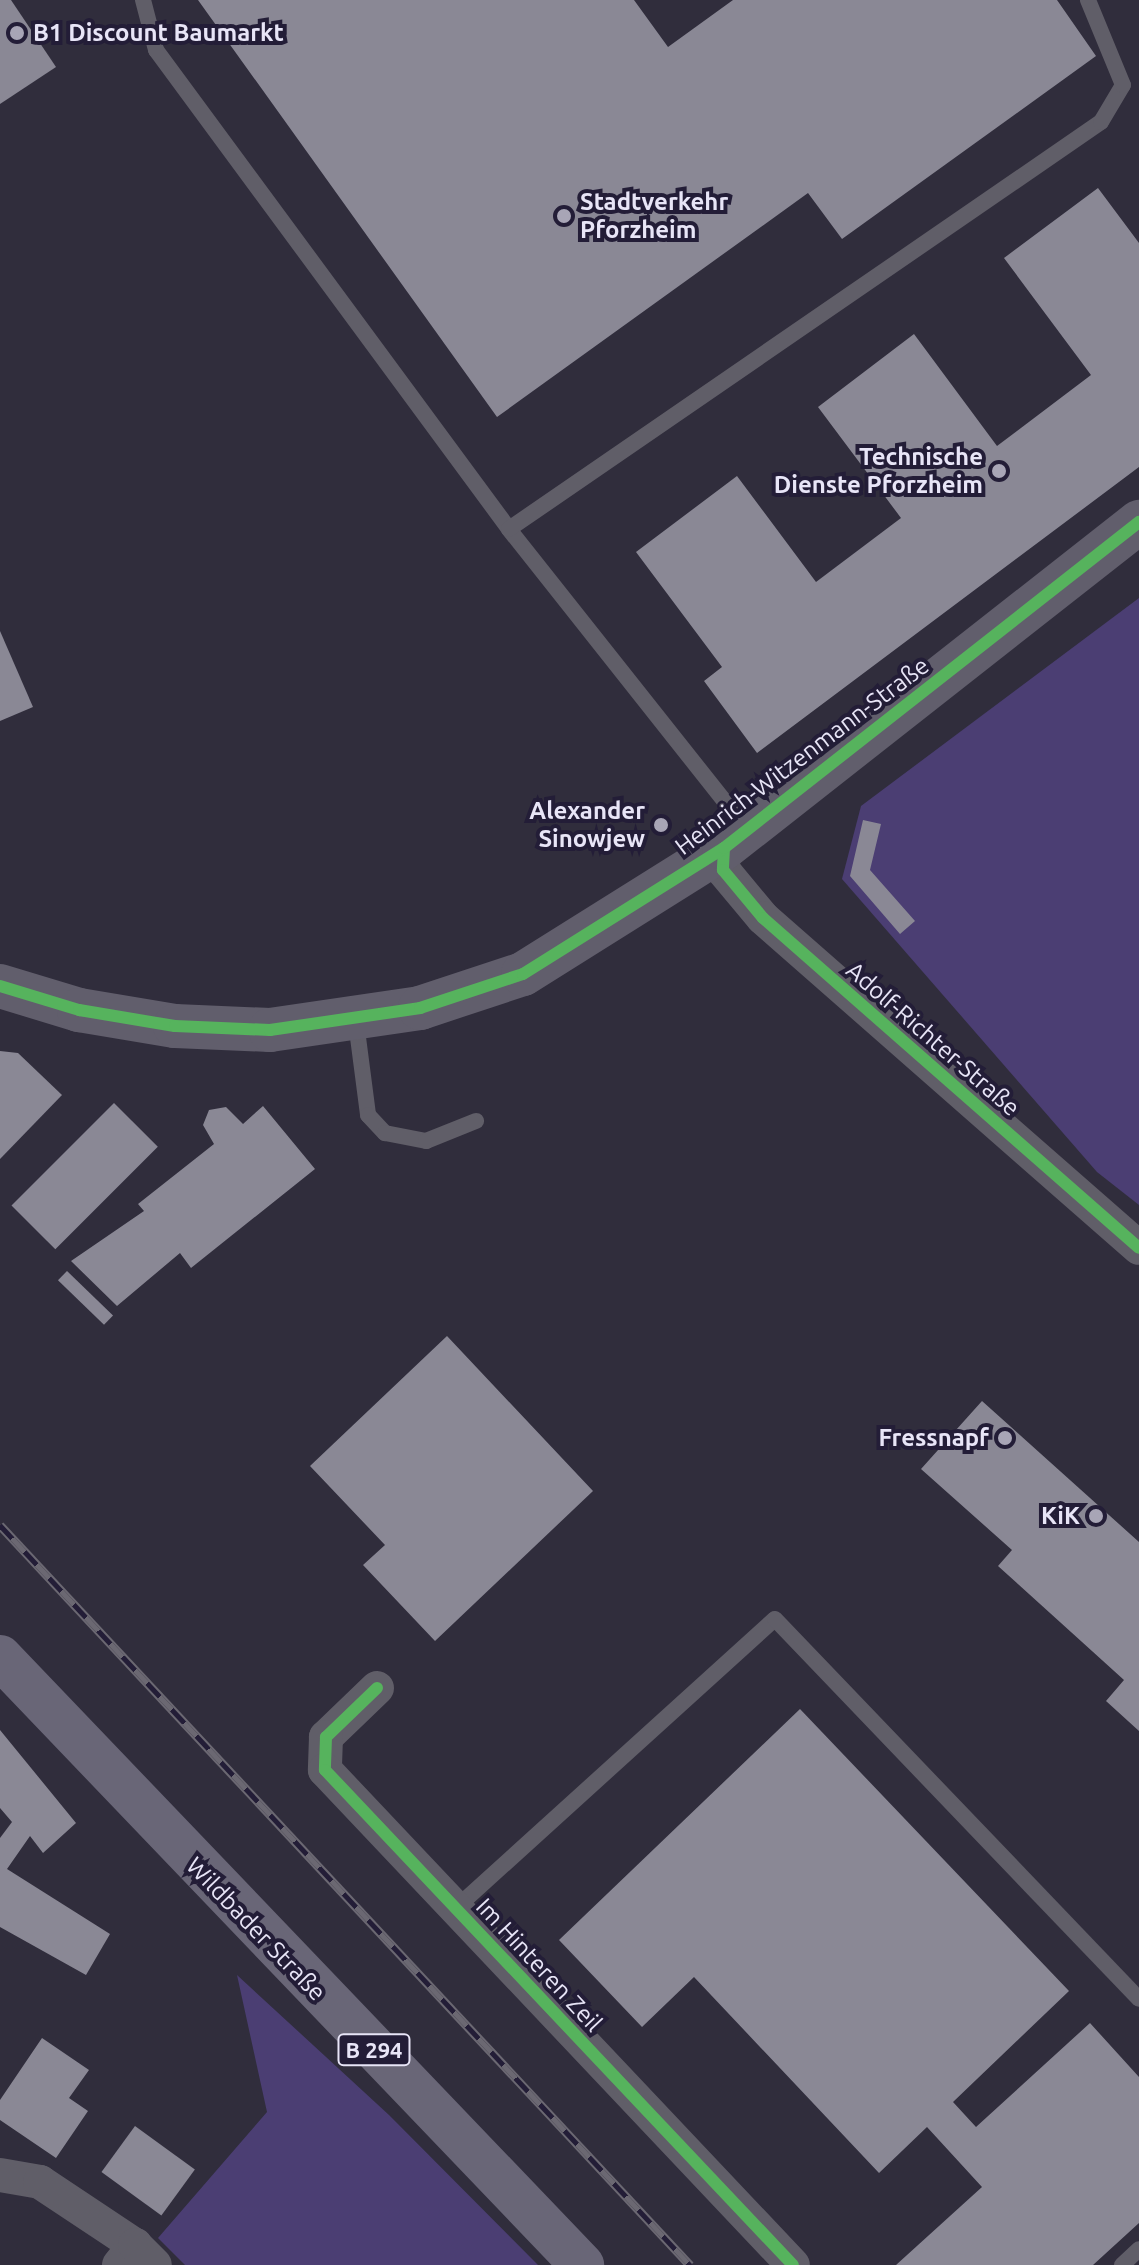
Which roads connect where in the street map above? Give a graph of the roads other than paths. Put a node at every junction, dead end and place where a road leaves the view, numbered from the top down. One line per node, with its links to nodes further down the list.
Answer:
1 (143, 0): 4 (lane)
2 (1088, 0): 4 (lane)
3 (1139, 522): 5 (street, Heinrich-Witzenmann-Straße)
4 (509, 529): 5 (lane)
5 (734, 838): 7 (street, Heinrich-Witzenmann-Straße); 9 (street, Adolf-Richter-Straße)
6 (0, 986): 7 (street, Heinrich-Witzenmann-Straße)
7 (356, 1022): 8 (lane)
8 (476, 1121)
9 (1139, 1248)
10 (0, 1657): 17 (main road, Wildbader Straße / B 294)
11 (377, 1688): 12 (street, Im Hinteren Zeil)
12 (456, 1908): 13 (lane); 18 (street, Im Hinteren Zeil)
13 (1139, 1999)
14 (0, 2175): 16 (street)
15 (1139, 2249): 19 (lane)
16 (136, 2258)
17 (582, 2265)
18 (793, 2265)
19 (1122, 2265)

